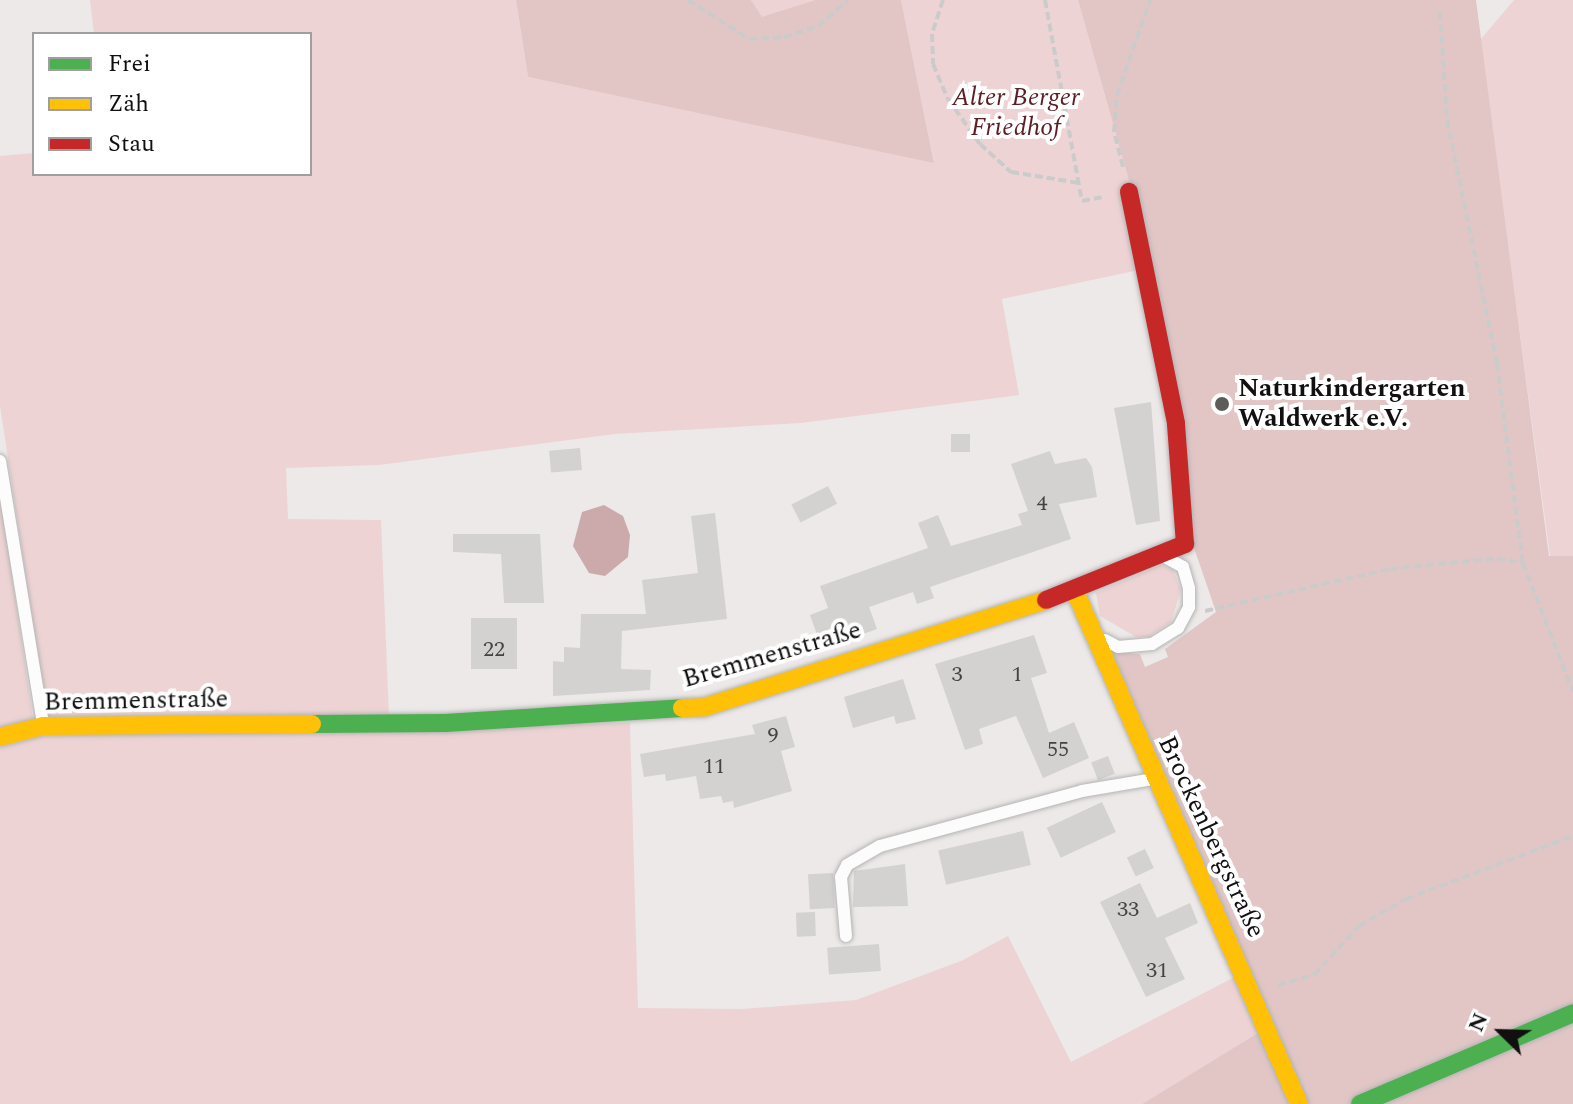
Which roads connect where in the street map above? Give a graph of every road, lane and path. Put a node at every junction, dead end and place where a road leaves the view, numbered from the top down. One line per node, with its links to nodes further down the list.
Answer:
1 (688, 0): 2 (path)
2 (848, 0)
3 (943, 0): 4 (path)
4 (1045, 0)
5 (1150, 0): 7 (path)
6 (1440, 12): 10 (path)
7 (1129, 192): 9 (street, Bremmenstraße)
8 (0, 461): 15 (lane)
9 (1161, 554): 11 (street, Bremmenstraße); 12 (lane)
10 (1523, 563): 12 (path); 14 (path)
11 (1075, 591): 13 (street, Brockenbergstraße); 15 (street, Bremmenstraße)
12 (1189, 607): 13 (lane)
13 (1091, 633): 17 (street, Brockenbergstraße)
14 (1573, 692)
15 (43, 726): 16 (street, Bremmenstraße)
16 (0, 737)
17 (1156, 779): 19 (lane); 20 (street, Brockenbergstraße)
18 (1573, 836): 20 (path)
19 (846, 936)
20 (1254, 995): 22 (street, Brockenbergstraße)
21 (1573, 1013): 23 (street)
22 (1299, 1104)
23 (1360, 1104)

